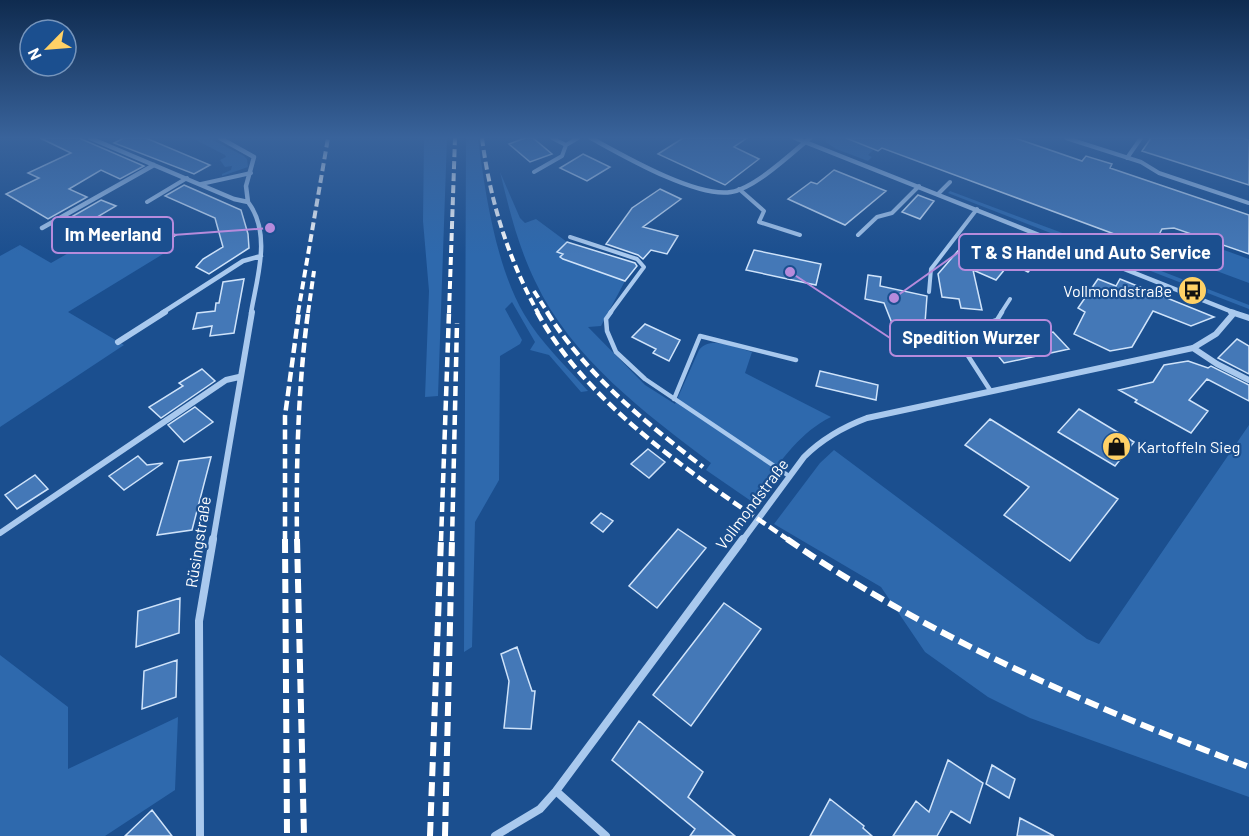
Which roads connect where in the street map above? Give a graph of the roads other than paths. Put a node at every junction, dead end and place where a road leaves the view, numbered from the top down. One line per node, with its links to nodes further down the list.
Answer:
1 (133, 177): 18 (street)
2 (233, 177): 10 (lane)
3 (249, 177): 15 (street)
4 (675, 177): 12 (street)
5 (756, 177): 12 (street)
6 (897, 177): 11 (street)
7 (1171, 177): 16 (lane)
8 (187, 178): 10 (street); 14 (lane)
9 (950, 182): 13 (lane)
10 (201, 184): 15 (street)
11 (919, 186): 13 (street); 20 (lane)
12 (739, 189): 19 (lane)
13 (938, 194): 17 (street)
14 (147, 201)
15 (249, 202): 24 (street, Rüsingstraße)
16 (1249, 203)
17 (977, 209): 23 (street); 25 (lane)
18 (42, 228)
19 (800, 235)
20 (858, 235)
21 (570, 237): 35 (lane)
22 (1104, 240): 23 (lane)
23 (1093, 255): 27 (street)
24 (261, 256): 29 (street); 32 (street, Rüsingstraße)
25 (929, 292)
26 (1010, 299): 34 (lane)
27 (1234, 314): 28 (street); 30 (street, Vollmondstraße)
28 (1249, 318)
29 (118, 342)
30 (1193, 348): 33 (street); 34 (street, Vollmondstraße)
31 (796, 360): 35 (lane)
32 (239, 377): 37 (street); 39 (street, Rüsingstraße)
33 (1249, 380)
34 (990, 390): 36 (street, Vollmondstraße)
35 (674, 399): 36 (lane)
36 (789, 476): 38 (street, Vollmondstraße)
37 (0, 533)
38 (556, 791): 40 (street, Vollmondstraße); 41 (street)
39 (200, 836)
40 (495, 836)
41 (606, 836)

